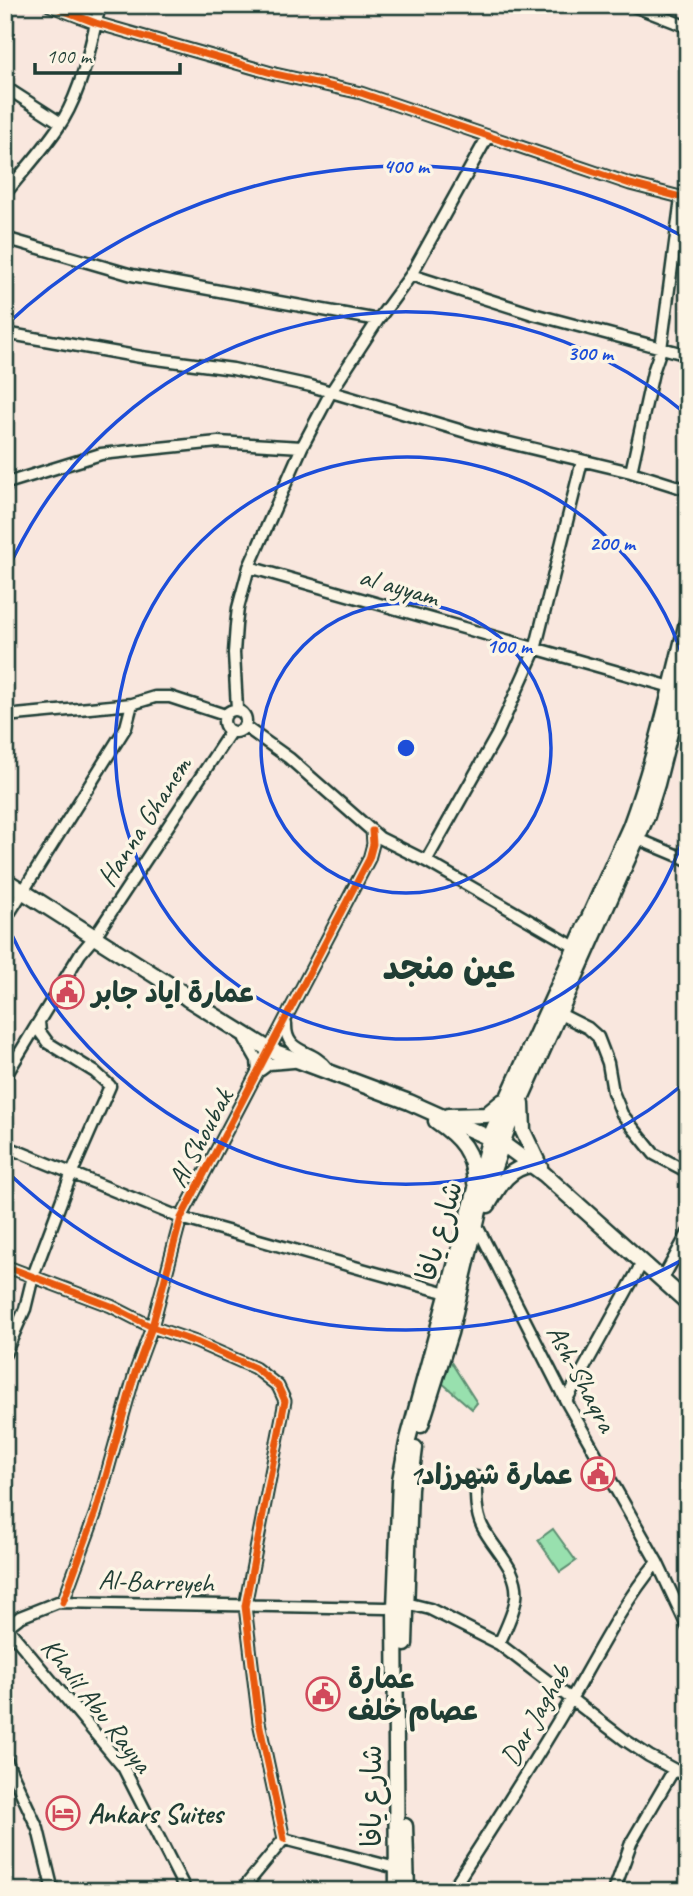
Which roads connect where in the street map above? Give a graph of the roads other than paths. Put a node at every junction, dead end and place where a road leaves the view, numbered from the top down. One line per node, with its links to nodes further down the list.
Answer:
1 (49, 5): 4 (street)
2 (100, 5): 4 (street)
3 (631, 5): 5 (street)
4 (96, 23): 7 (street); 8 (street)
5 (688, 27)
6 (5, 87): 7 (street)
7 (61, 122): 9 (street)
8 (488, 136): 10 (street); 12 (street)
9 (5, 194)
10 (684, 199): 15 (street)
11 (5, 238): 13 (street)
12 (411, 275): 13 (street); 15 (street)
13 (378, 320): 17 (street)
14 (5, 333): 17 (street)
15 (661, 349): 16 (street); 20 (street)
16 (688, 355)
17 (331, 392): 18 (street); 19 (street)
18 (302, 447): 21 (street); 23 (street)
19 (582, 461): 20 (street); 25 (street)
20 (631, 472): 22 (street)
21 (5, 489)
22 (688, 490)
23 (249, 567): 25 (street, al ayyam); 29 (street)
24 (688, 618): 27 (main road, شارع يافا)
25 (536, 650): 27 (street, al ayyam); 39 (street)
26 (688, 661): 27 (main road, شارع يافا)
27 (680, 690): 35 (main road, شارع يافا); 44 (main road, شارع يافا)
28 (132, 704): 30 (street); 31 (street); 41 (street)
29 (237, 709): 30 (street); 32 (street)
30 (225, 715): 33 (street)
31 (5, 716)
32 (244, 726): 33 (street); 34 (street)
33 (231, 731): 43 (street, Hanna Ghanem)
34 (372, 831): 36 (street); 37 (street, Al Shoubak)
35 (638, 839): 38 (street); 46 (main road, شارع يافا)
36 (394, 843): 37 (street); 39 (street)
37 (369, 859): 47 (street, Al Shoubak)
38 (688, 860)
39 (426, 861): 44 (street)
40 (5, 880): 41 (main road)
41 (24, 893): 42 (street); 43 (main road)
42 (5, 920)
43 (96, 935): 45 (main road); 48 (street, Hanna Ghanem)
44 (575, 947): 56 (main road, شارع يافا)
45 (174, 988): 49 (main road); 50 (main road)
46 (559, 1014): 56 (main road, شارع يافا); 62 (street)
47 (286, 1020): 50 (street, Al Shoubak); 52 (street)
48 (39, 1021): 54 (street, Hanna Ghanem); 64 (street)
49 (241, 1033): 50 (main road); 53 (street)
50 (272, 1047): 51 (main road); 52 (main road); 53 (street, Al Shoubak)
51 (301, 1062): 53 (street); 55 (main road)
52 (327, 1068): 55 (main road)
53 (258, 1072): 66 (street, Al Shoubak)
54 (5, 1077)
55 (346, 1078): 57 (main road)
56 (516, 1095): 58 (main road); 59 (main road, شارع يافا); 63 (main road)
57 (409, 1102): 58 (main road); 65 (main road)
58 (442, 1116): 59 (main road)
59 (496, 1141): 61 (main road); 65 (main road, شارع يافا); 67 (main road, شارع يافا)
60 (5, 1146): 64 (street)
61 (532, 1165): 63 (main road); 67 (main road)
62 (688, 1172)
63 (544, 1174): 69 (main road)
64 (71, 1175): 66 (street); 71 (street)
65 (476, 1191): 73 (main road, شارع يافا)
66 (181, 1218): 73 (street); 75 (street, Al Shoubak)
67 (476, 1224): 77 (street, Ash-Shaqra); 82 (main road, شارع يافا)
68 (688, 1233): 72 (street)
69 (642, 1263): 72 (main road); 77 (street)
70 (5, 1266): 71 (street)
71 (33, 1276): 75 (street); 76 (street)
72 (662, 1280): 74 (main road)
73 (447, 1293): 82 (main road, شارع يافا)
74 (688, 1303)
75 (152, 1327): 80 (street, Al Shoubak); 81 (street)
76 (5, 1354)
77 (566, 1401): 79 (street, Ash-Shaqra)
78 (476, 1477): 85 (street)
79 (657, 1562): 84 (street, Ash-Shaqra); 86 (street, Dar Jaghab)
80 (63, 1602): 81 (street, Al-Barreyeh); 83 (street, Al-Barreyeh)
81 (245, 1606): 82 (street, Al-Barreyeh); 90 (street)
82 (400, 1607): 85 (street, Al-Barreyeh); 91 (main road, شارع يافا); 96 (main road, شارع يافا)
83 (6, 1626): 93 (street, Khalil Abu Rayya)
84 (688, 1628)
85 (499, 1644): 86 (street, Al-Barreyeh)
86 (571, 1699): 88 (street, Al-Barreyeh); 97 (street, Dar Jaghab)
87 (5, 1758): 92 (street)
88 (673, 1770): 89 (street, Al-Barreyeh); 98 (street)
89 (688, 1777)
90 (284, 1839): 91 (street); 94 (street)
91 (396, 1868): 95 (main road, شارع يافا)
92 (53, 1891)
93 (186, 1891)
94 (241, 1891)
95 (397, 1891)
96 (407, 1891)
97 (451, 1891)
98 (614, 1891)

